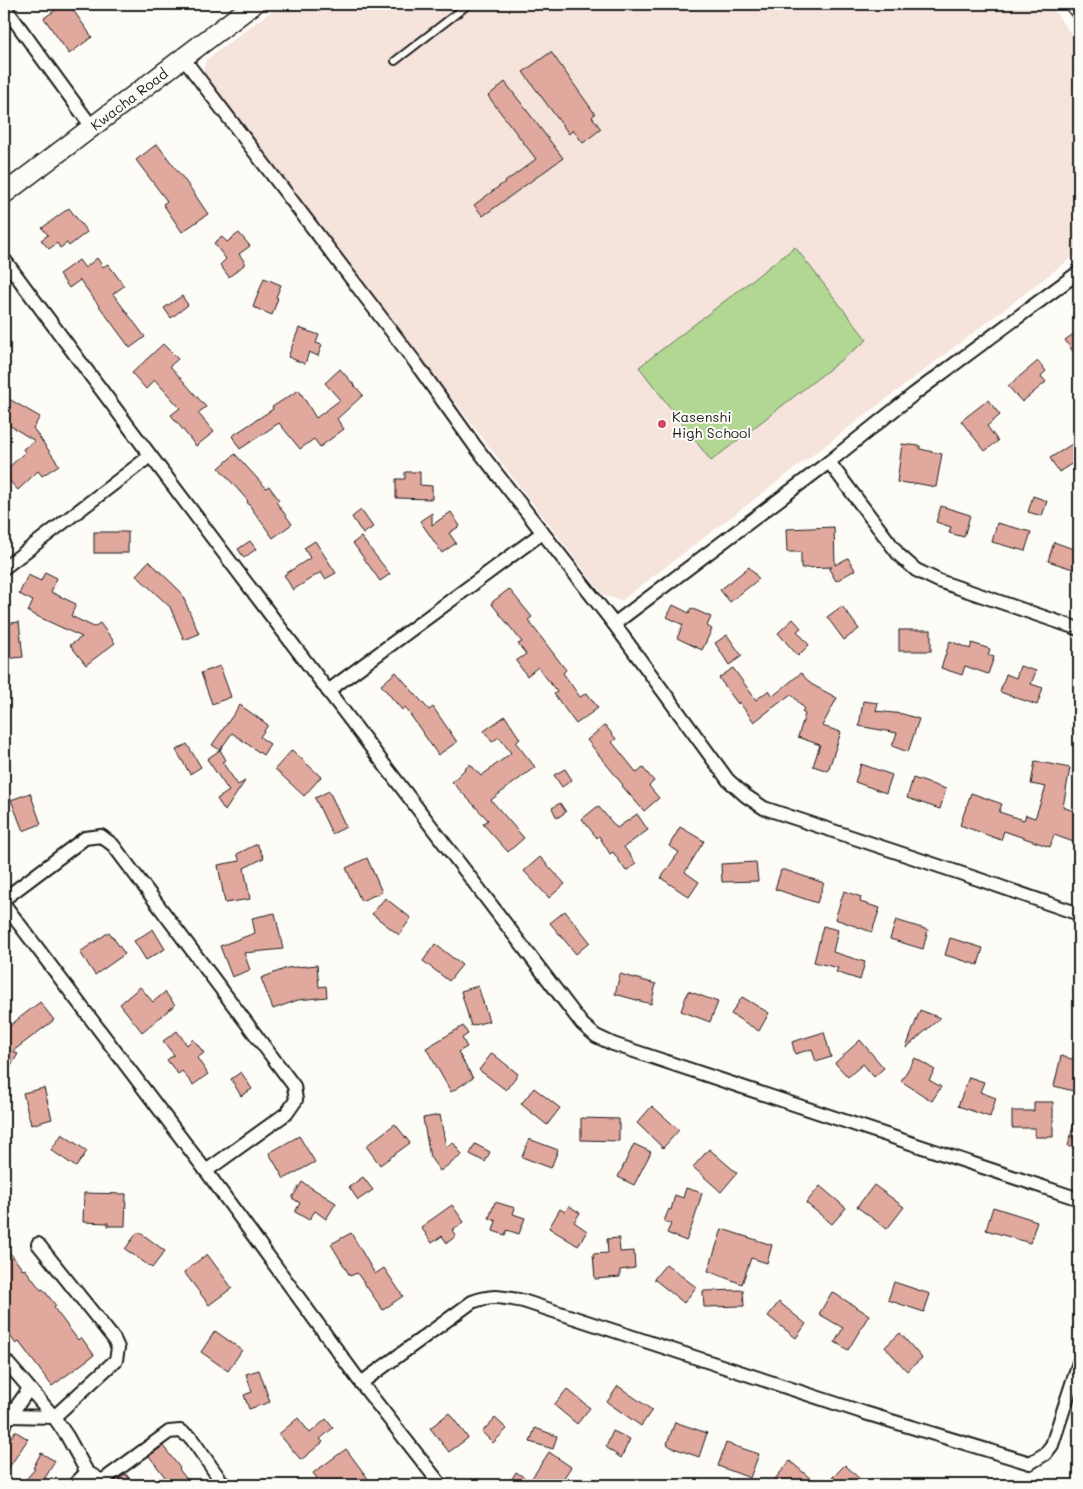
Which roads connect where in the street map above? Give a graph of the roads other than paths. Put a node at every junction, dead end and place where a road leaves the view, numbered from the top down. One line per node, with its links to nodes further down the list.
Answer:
1 (254, 4): 6 (main road, Kwacha Road)
2 (468, 4): 7 (lane)
3 (1071, 4): 5 (street)
4 (4, 6): 8 (street)
5 (1079, 14)
6 (183, 58): 8 (main road, Kwacha Road); 14 (street)
7 (395, 61)
8 (92, 127): 9 (main road, Kwacha Road)
9 (4, 194)
10 (4, 259): 12 (street)
11 (1079, 272): 13 (street)
12 (150, 456): 15 (street); 18 (street)
13 (829, 462): 16 (street); 17 (street)
14 (542, 533): 16 (street); 18 (street)
15 (4, 568)
16 (614, 624): 21 (street)
17 (1079, 629)
18 (328, 691): 23 (street)
19 (4, 899): 22 (street)
20 (4, 904): 22 (street)
21 (1079, 914)
22 (206, 1170): 27 (street)
23 (1079, 1199)
24 (38, 1244): 29 (street)
25 (4, 1359): 28 (street)
26 (1079, 1362): 27 (street)
27 (362, 1383): 35 (street)
28 (29, 1389): 29 (street); 30 (street)
29 (54, 1417): 30 (street); 31 (street)
30 (7, 1420)
31 (87, 1472): 32 (street); 33 (street)
32 (104, 1483): 34 (street)
33 (74, 1485)
34 (224, 1485)
35 (441, 1485)

